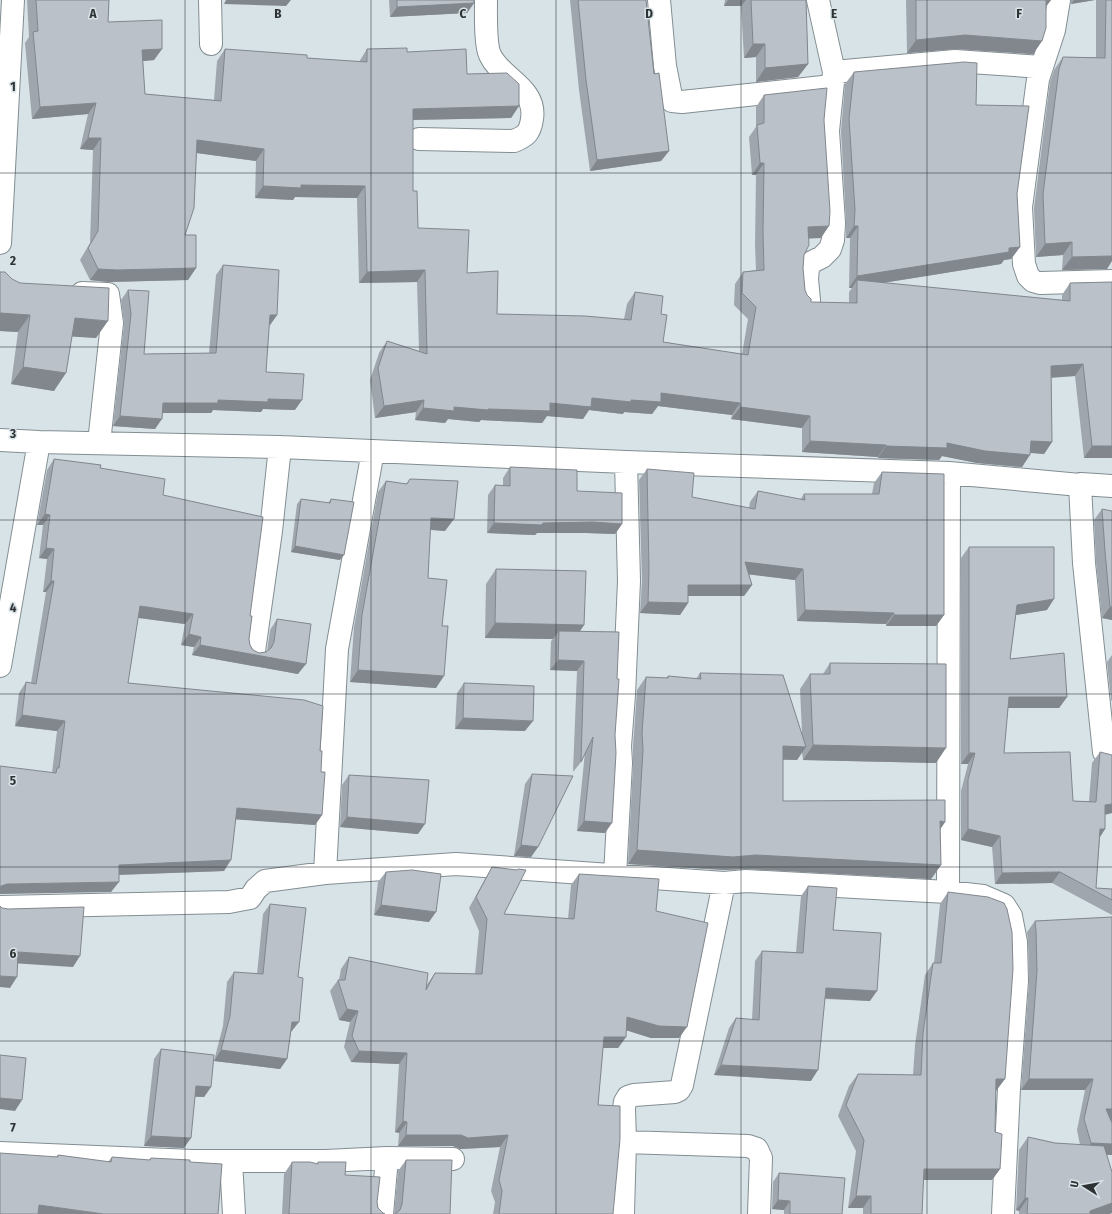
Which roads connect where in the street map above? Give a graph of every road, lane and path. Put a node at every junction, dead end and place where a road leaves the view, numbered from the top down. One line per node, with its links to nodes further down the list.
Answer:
1 (13, 0): 11 (street)
2 (210, 0): 7 (street)
3 (486, 0): 10 (street)
4 (659, 0): 9 (street)
5 (818, 0): 9 (street)
6 (1059, 0): 8 (street)
7 (212, 44)
8 (1042, 67): 9 (street); 12 (street)
9 (833, 79): 14 (street)
10 (419, 139)
11 (0, 243)
12 (1112, 281)
13 (62, 292): 17 (street)
14 (809, 300)
15 (0, 440): 16 (street)
16 (39, 442): 17 (street); 25 (street)
17 (99, 443): 18 (street)
18 (280, 447): 19 (street); 24 (street)
19 (373, 451): 20 (street); 27 (street)
20 (626, 462): 21 (street); 28 (street)
21 (949, 473): 22 (street); 30 (street)
22 (1080, 485): 23 (street); 26 (street)
23 (1112, 486)
24 (254, 651)
25 (0, 666)
26 (1104, 752)
27 (325, 874): 28 (street); 31 (street)
28 (615, 876): 29 (street)
29 (724, 883): 30 (street); 32 (street)
30 (948, 892): 41 (street)
31 (0, 907)
32 (625, 1142): 39 (street); 40 (street)
33 (0, 1153): 36 (street)
34 (386, 1158): 35 (street); 36 (street); 38 (street)
35 (453, 1159)
36 (231, 1161): 37 (street)
37 (234, 1214)
38 (382, 1214)
39 (623, 1214)
40 (760, 1214)
41 (1003, 1214)

